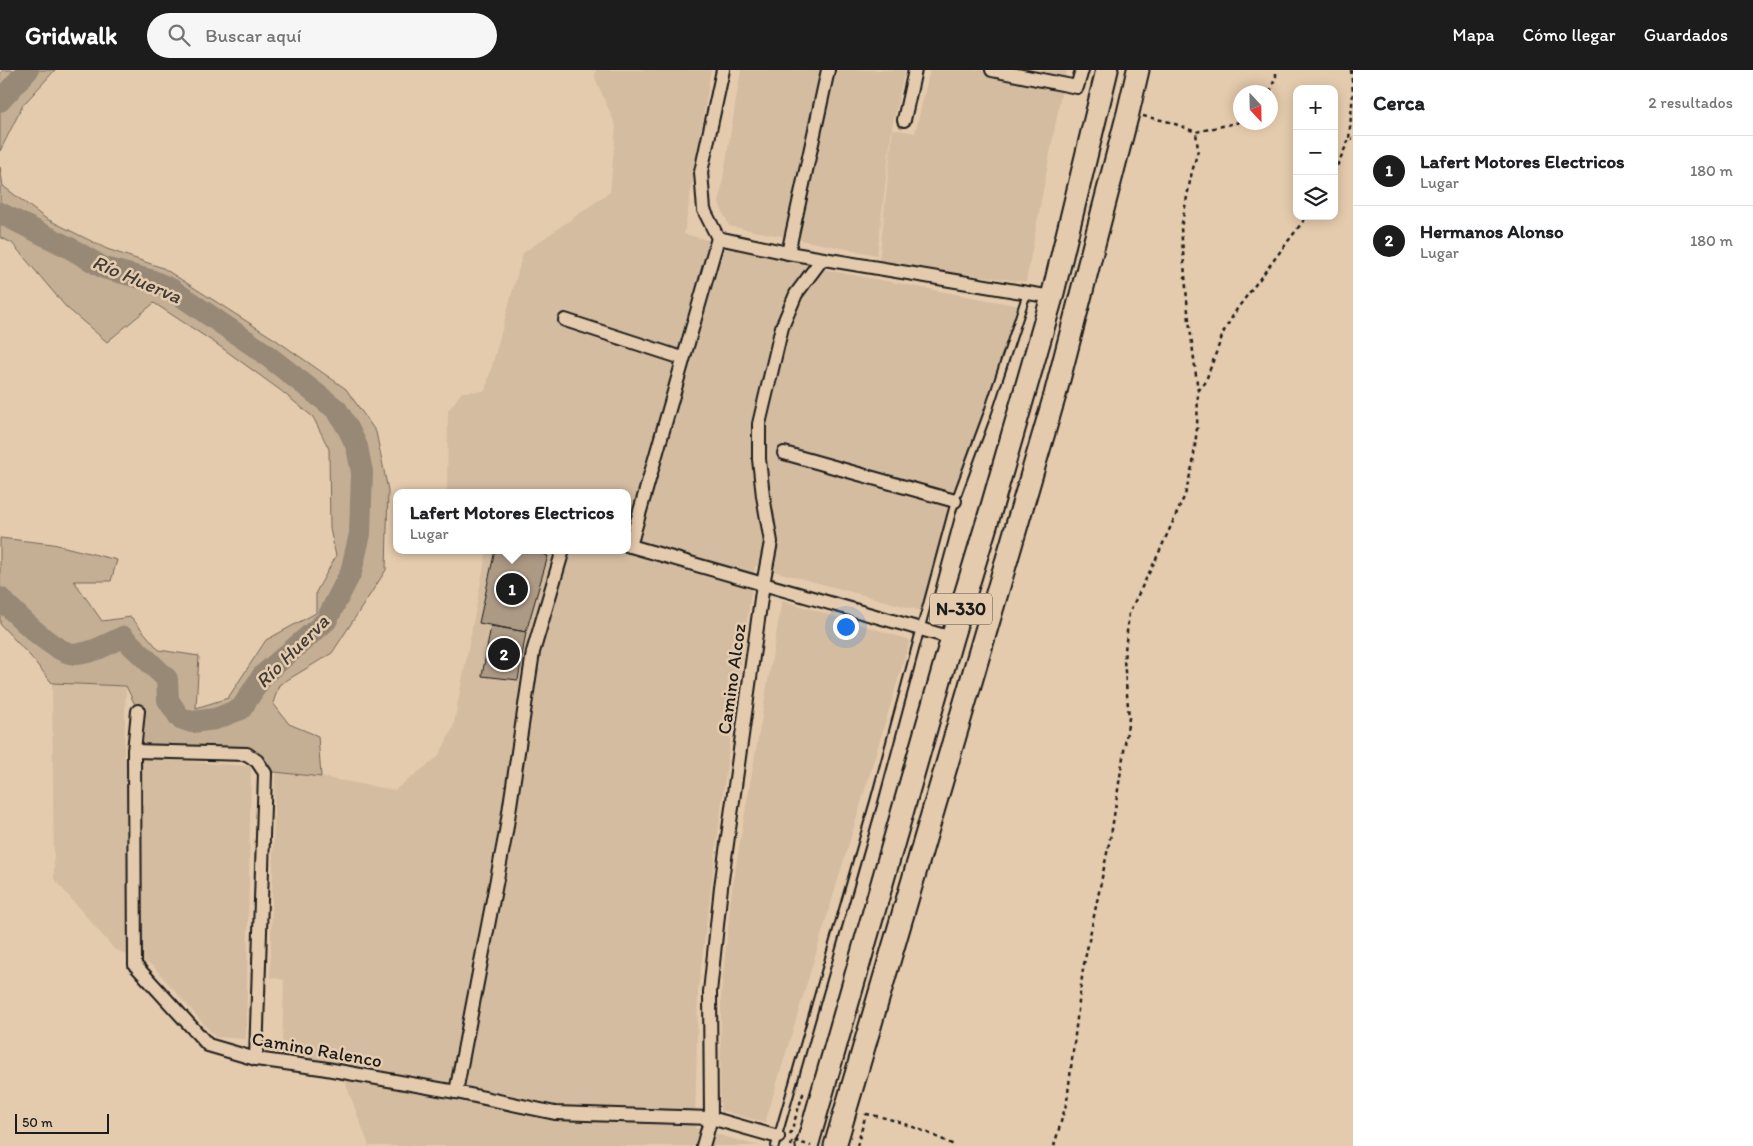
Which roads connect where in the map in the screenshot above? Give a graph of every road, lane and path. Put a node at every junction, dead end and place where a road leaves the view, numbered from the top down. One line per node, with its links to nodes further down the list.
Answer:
1 (723, 70): 18 (street)
2 (828, 70): 19 (street)
3 (915, 70): 12 (street)
4 (992, 70): 5 (street)
5 (1082, 70)
6 (1108, 70): 22 (highway, N-330)
7 (1138, 70): 11 (highway, N-330)
8 (1276, 70): 10 (path)
9 (1352, 70): 15 (path)
10 (1273, 85)
11 (1128, 113): 14 (path); 47 (highway, N-330)
12 (904, 120)
13 (1233, 124): 14 (path)
14 (1196, 132): 25 (path)
15 (1351, 139): 16 (path)
16 (1338, 165)
17 (1304, 220): 25 (path)
18 (718, 238): 19 (street); 24 (street)
19 (788, 253): 20 (street)
20 (822, 259): 21 (street); 31 (street, Camino Alcoz)
21 (1027, 293): 22 (street); 27 (lane)
22 (1052, 297): 33 (highway, N-330)
23 (565, 320): 24 (street)
24 (682, 358): 28 (street)
25 (1198, 392): 50 (path)
26 (784, 453): 27 (street)
27 (955, 501): 32 (lane)
28 (631, 538)
29 (631, 546): 31 (street)
30 (562, 554): 37 (street)
31 (763, 584): 32 (street); 40 (street, Camino Alcoz)
32 (922, 630): 33 (street); 42 (lane)
33 (952, 638): 45 (highway, N-330)
34 (138, 711): 35 (street, Camino Ralenco)
35 (134, 751): 36 (street, Camino Ralenco); 36 (street)
36 (256, 1059): 37 (street, Camino Ralenco)
37 (456, 1092): 40 (street, Camino Ralenco)
38 (803, 1094): 42 (path)
39 (866, 1114): 41 (path); 48 (path); 49 (path)
40 (711, 1118): 42 (street, Camino Ralenco); 43 (street, Camino Alcoz)
41 (854, 1138)
42 (780, 1143)
43 (703, 1146)
44 (792, 1146): 46 (path, bridge)
45 (807, 1146)
46 (812, 1146)
47 (835, 1146)
48 (857, 1146)
49 (956, 1146)
50 (1054, 1146)

